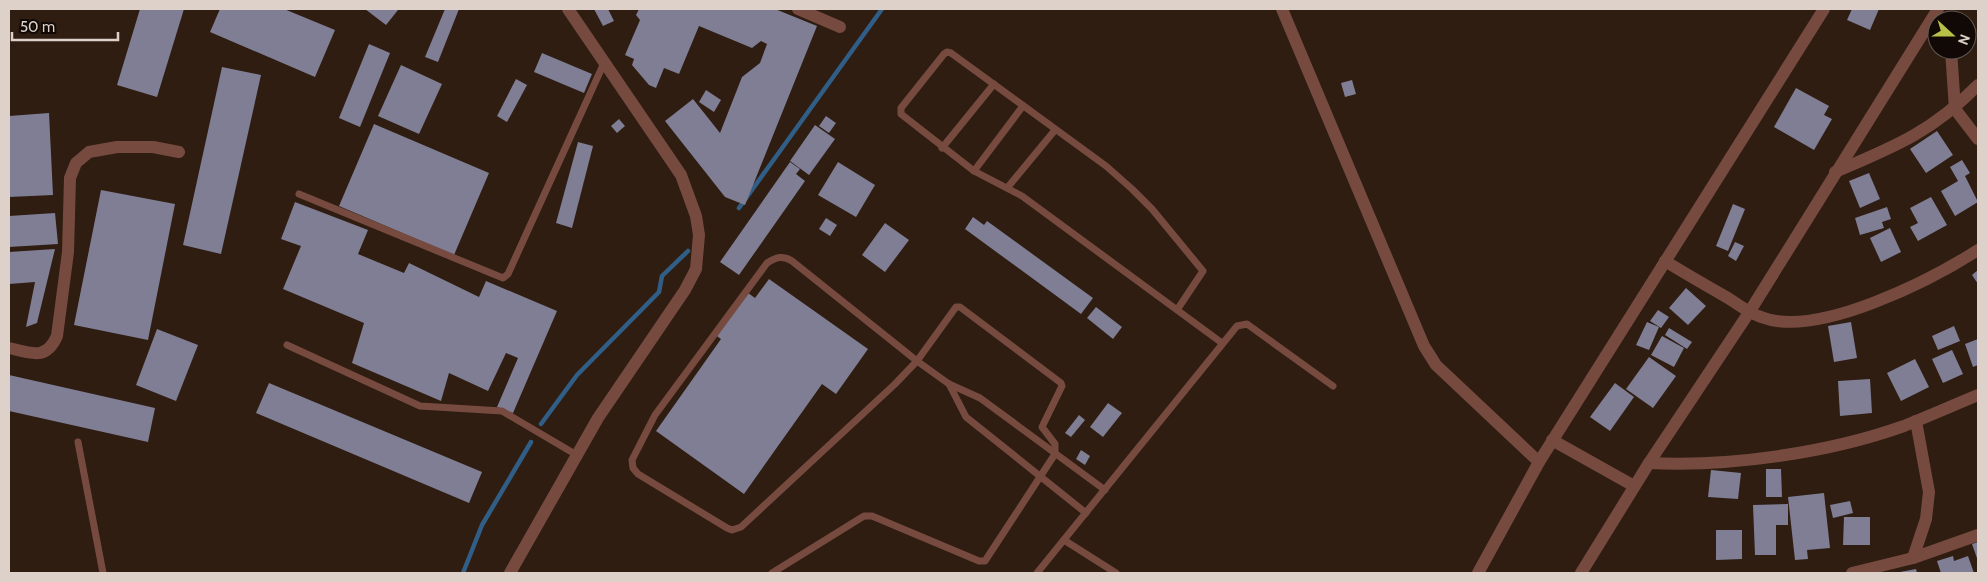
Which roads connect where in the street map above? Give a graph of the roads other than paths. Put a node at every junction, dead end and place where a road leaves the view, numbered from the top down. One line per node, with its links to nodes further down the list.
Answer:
1 (568, 9): 8 (street)
2 (798, 9): 5 (street)
3 (1282, 9): 37 (street)
4 (1824, 9): 22 (street)
5 (840, 27)
6 (1927, 28): 18 (street)
7 (1952, 60): 12 (street)
8 (604, 64): 20 (lane); 35 (street)
9 (994, 84): 11 (lane); 15 (lane); 15 (lane)
10 (1978, 85): 12 (street)
11 (1023, 106): 13 (lane); 17 (lane)
12 (1955, 109): 14 (street); 18 (street)
13 (1055, 130): 19 (lane); 23 (lane)
14 (1978, 139)
15 (942, 148): 17 (lane)
16 (178, 152): 27 (street)
17 (974, 171): 19 (lane)
18 (1836, 172): 24 (street)
19 (1008, 187): 23 (lane)
20 (298, 194)
21 (1978, 250): 24 (street)
22 (1666, 261): 24 (street); 33 (street)
23 (1177, 310): 25 (lane)
24 (1750, 311): 38 (street)
25 (1222, 343): 30 (lane); 41 (lane)
26 (287, 345): 35 (lane)
27 (9, 348)
28 (917, 361): 28 (lane); 29 (lane); 36 (lane)
29 (949, 384): 36 (lane); 39 (lane)
30 (1333, 386)
31 (1978, 395): 32 (street)
32 (1916, 421): 38 (street); 45 (street)
33 (1552, 440): 37 (street); 40 (street)
34 (78, 442): 46 (lane)
35 (575, 454): 47 (street)
36 (1055, 454): 39 (lane); 41 (lane)
37 (1539, 462): 51 (street)
38 (1649, 462): 40 (street)
39 (1042, 476): 42 (lane); 48 (lane)
40 (1634, 486): 52 (street)
41 (1105, 490): 42 (lane)
42 (1086, 513): 44 (lane)
43 (1978, 535): 45 (street)
44 (1064, 540): 49 (lane); 50 (lane)
45 (1913, 558): 53 (street)
46 (103, 573)
47 (510, 573)
48 (772, 573)
49 (1037, 573)
50 (1116, 573)
51 (1478, 573)
52 (1581, 573)
53 (1852, 573)

